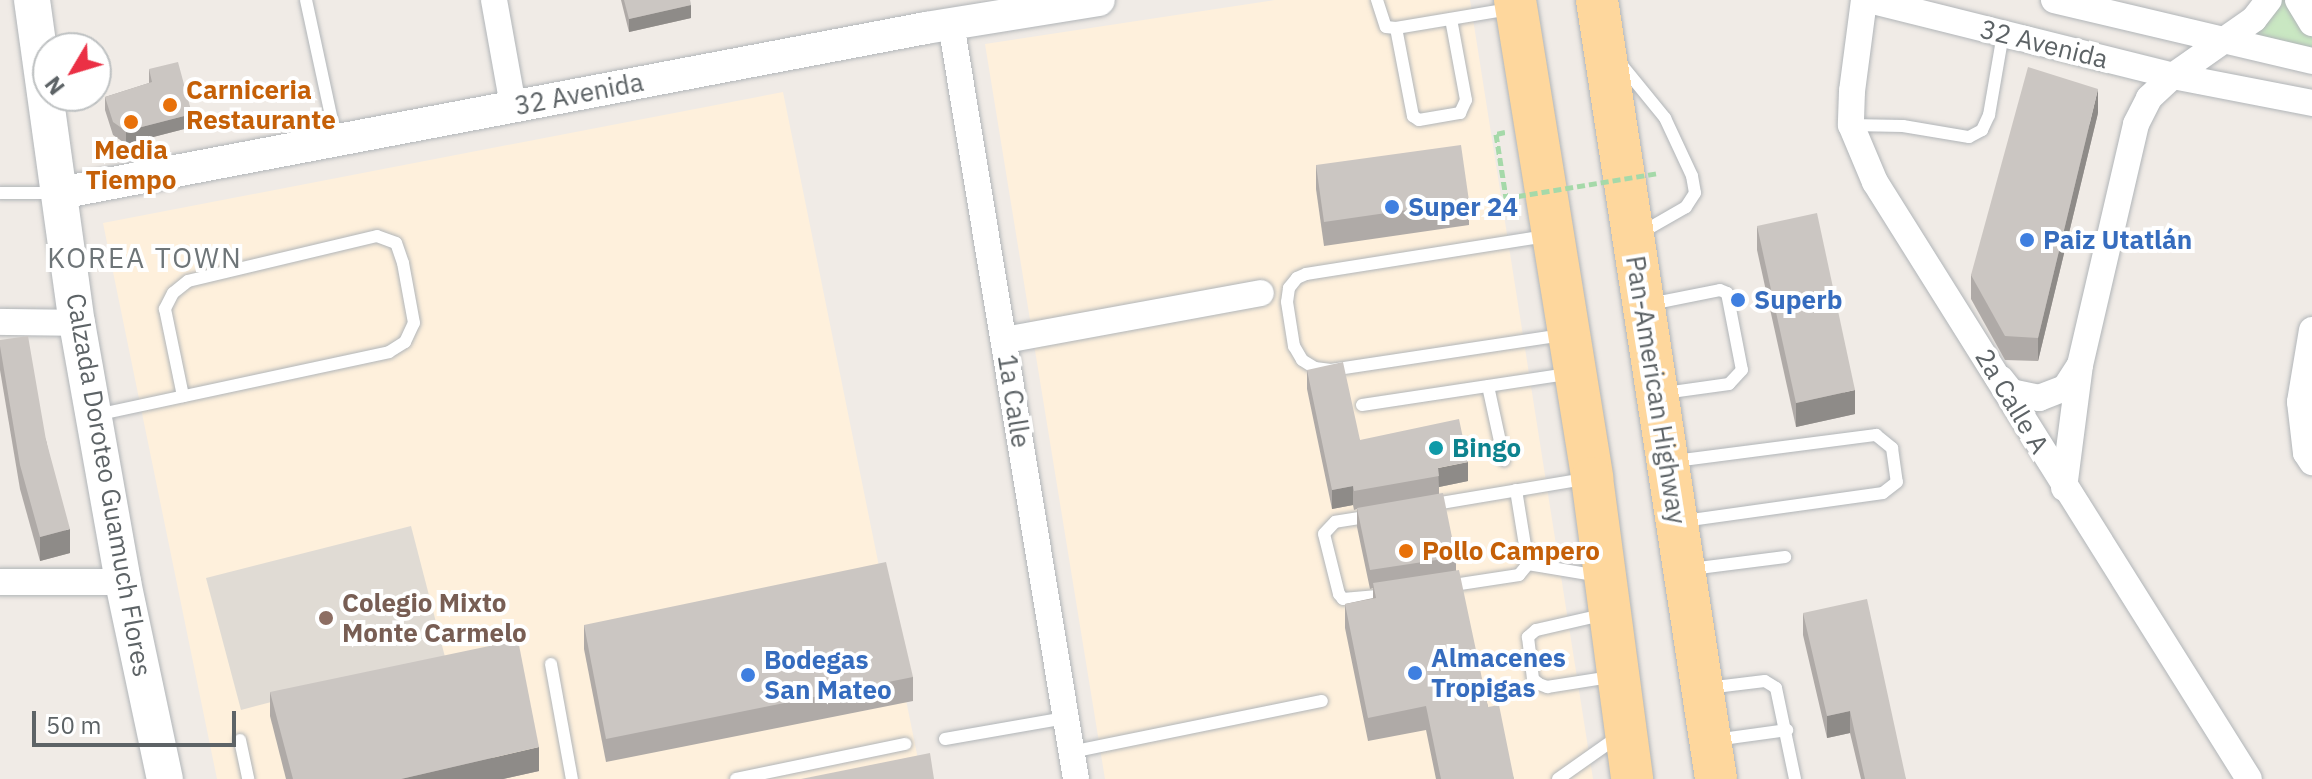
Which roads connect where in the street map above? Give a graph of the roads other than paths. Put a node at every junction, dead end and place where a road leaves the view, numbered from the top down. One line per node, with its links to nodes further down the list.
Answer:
1 (32, 0): 26 (main road, Calzada Doroteo Guamuch Flores)
2 (306, 0): 24 (lane)
3 (494, 0): 22 (street)
4 (1099, 0): 14 (street, 32 Avenida)
5 (1377, 0): 15 (lane)
6 (1597, 0): 17 (highway, Pan-American Highway)
7 (1866, 0): 16 (street, 32 Avenida); 23 (street, 2a Calle A)
8 (2054, 0): 18 (street, 32 Avenida)
9 (2269, 0): 18 (street)
10 (2298, 0): 13 (street)
11 (1516, 4): 12 (lane); 27 (highway)
12 (1451, 19): 15 (lane); 15 (lane)
13 (2312, 23)
14 (951, 24): 22 (street, 32 Avenida); 34 (street, 1a Calle)
15 (1396, 28)
16 (2003, 34): 20 (street, 32 Avenida); 23 (lane)
17 (1603, 42): 28 (highway, Pan-American Highway); 28 (lane)
18 (2220, 42): 19 (street, 32 Avenida); 20 (street)
19 (2312, 61)
20 (2173, 76): 21 (street, 32 Avenida); 36 (street)
21 (2312, 103)
22 (513, 106): 24 (street, 32 Avenida)
23 (1851, 125): 37 (street, 2a Calle A)
24 (336, 139): 26 (street, 32 Avenida)
25 (0, 193): 26 (lane)
26 (60, 193): 32 (main road, Calzada Doroteo Guamuch Flores)
27 (1553, 235): 35 (highway); 35 (lane)
28 (1633, 238): 30 (highway, Pan-American Highway)
29 (1261, 293): 34 (street)
30 (1643, 305): 39 (highway, Pan-American Highway); 39 (lane)
31 (0, 322): 32 (street)
32 (77, 323): 42 (main road, Calzada Doroteo Guamuch Flores)
33 (2312, 330): 45 (street)
34 (1005, 340): 64 (street, 1a Calle)
35 (1572, 353): 38 (lane); 46 (highway)
36 (2080, 365): 37 (street); 47 (street)
37 (1993, 370): 47 (street, 2a Calle A)
38 (1488, 386): 41 (lane); 43 (lane)
39 (1657, 394): 44 (highway, Pan-American Highway)
40 (183, 396): 40 (lane); 42 (lane)
41 (1362, 405)
42 (93, 416): 56 (main road, Calzada Doroteo Guamuch Flores)
43 (1504, 460)
44 (1668, 461): 51 (highway, Pan-American Highway); 51 (lane)
45 (2312, 462)
46 (1592, 478): 48 (lane); 59 (highway)
47 (2064, 488): 80 (street, 2a Calle A)
48 (1516, 490): 49 (lane); 53 (lane)
49 (1410, 509)
50 (1380, 514): 58 (lane)
51 (1676, 522): 54 (highway, Pan-American Highway)
52 (1785, 557): 54 (lane)
53 (1528, 564): 57 (lane); 59 (lane)
54 (1683, 569): 62 (highway, Pan-American Highway)
55 (0, 582): 56 (street)
56 (123, 582): 72 (main road, Calzada Doroteo Guamuch Flores)
57 (1437, 588)
58 (1408, 592)
59 (1608, 595): 61 (highway); 61 (lane)
60 (551, 664): 74 (lane)
61 (1618, 676): 66 (highway)
62 (1702, 689): 65 (lane); 71 (highway, Pan-American Highway)
63 (1322, 701): 70 (lane)
64 (1065, 718): 67 (lane); 70 (street, 1a Calle)
65 (1787, 730): 71 (lane); 79 (lane)
66 (1625, 732): 77 (lane); 78 (highway)
67 (945, 739)
68 (240, 740): 73 (lane)
69 (905, 744): 75 (lane)
70 (1071, 752): 76 (street, 1a Calle)
71 (1713, 760)
72 (165, 779)
73 (248, 779)
74 (572, 779)
75 (736, 779)
76 (1076, 779)
77 (1558, 779)
78 (1632, 779)
79 (1795, 779)
80 (2249, 779)

